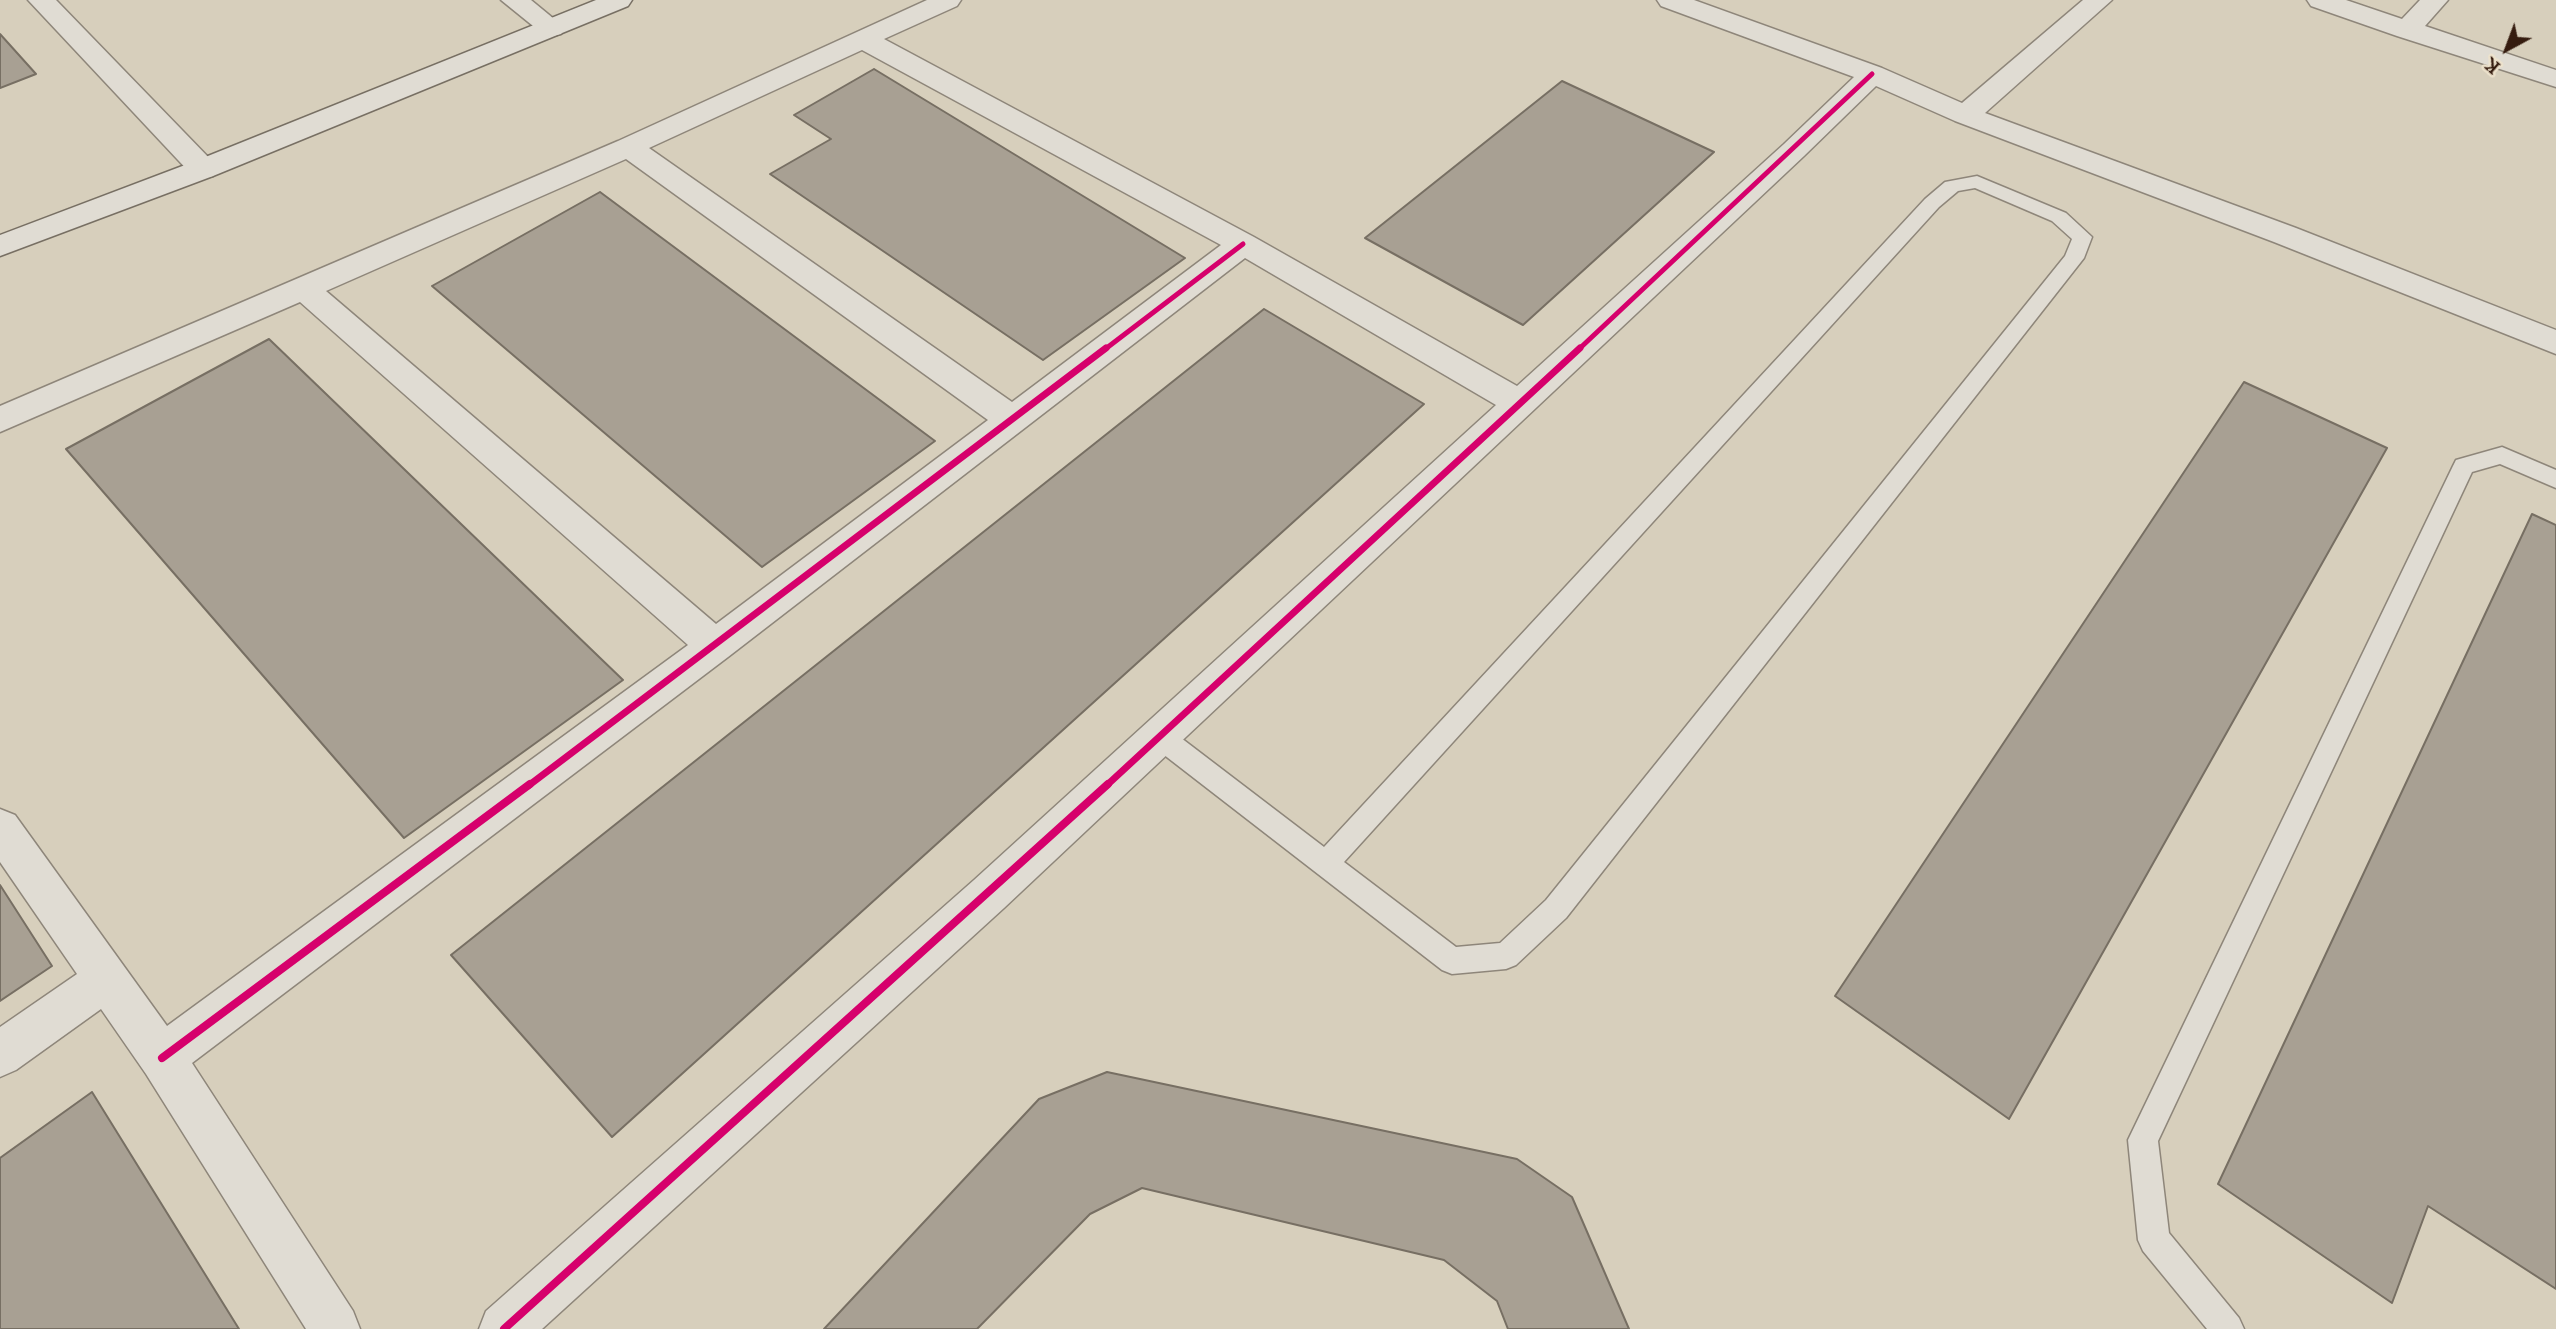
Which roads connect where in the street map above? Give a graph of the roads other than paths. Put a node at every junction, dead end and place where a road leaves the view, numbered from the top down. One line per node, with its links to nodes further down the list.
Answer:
1 (41, 0): 16 (street)
2 (514, 0): 9 (street)
3 (619, 0): 9 (street)
4 (948, 0): 11 (street)
5 (1670, 0): 12 (street)
6 (2099, 0): 14 (street)
7 (2320, 0): 10 (street)
8 (2435, 0): 10 (street)
9 (551, 28): 16 (street)
10 (2406, 30): 13 (street)
11 (863, 39): 15 (street); 17 (street)
12 (1872, 74): 14 (street); 21 (street)
13 (2556, 79)
14 (1965, 115): 20 (street)
15 (628, 147): 19 (street); 22 (street)
16 (203, 169): 18 (street)
17 (1243, 244): 21 (street); 22 (street)
18 (0, 246)
19 (303, 288): 23 (street); 25 (street)
20 (2556, 343)
21 (1520, 402): 26 (street)
22 (1011, 419): 25 (street)
23 (0, 420)
24 (2556, 480): 34 (lane)
25 (715, 646): 31 (street)
26 (1159, 736): 28 (lane); 33 (street)
27 (0, 828): 29 (street)
28 (1326, 863): 28 (lane)
29 (106, 979): 30 (street); 31 (street)
30 (0, 1054)
31 (162, 1058): 32 (street)
32 (335, 1329)
33 (504, 1329)
34 (2228, 1329)

